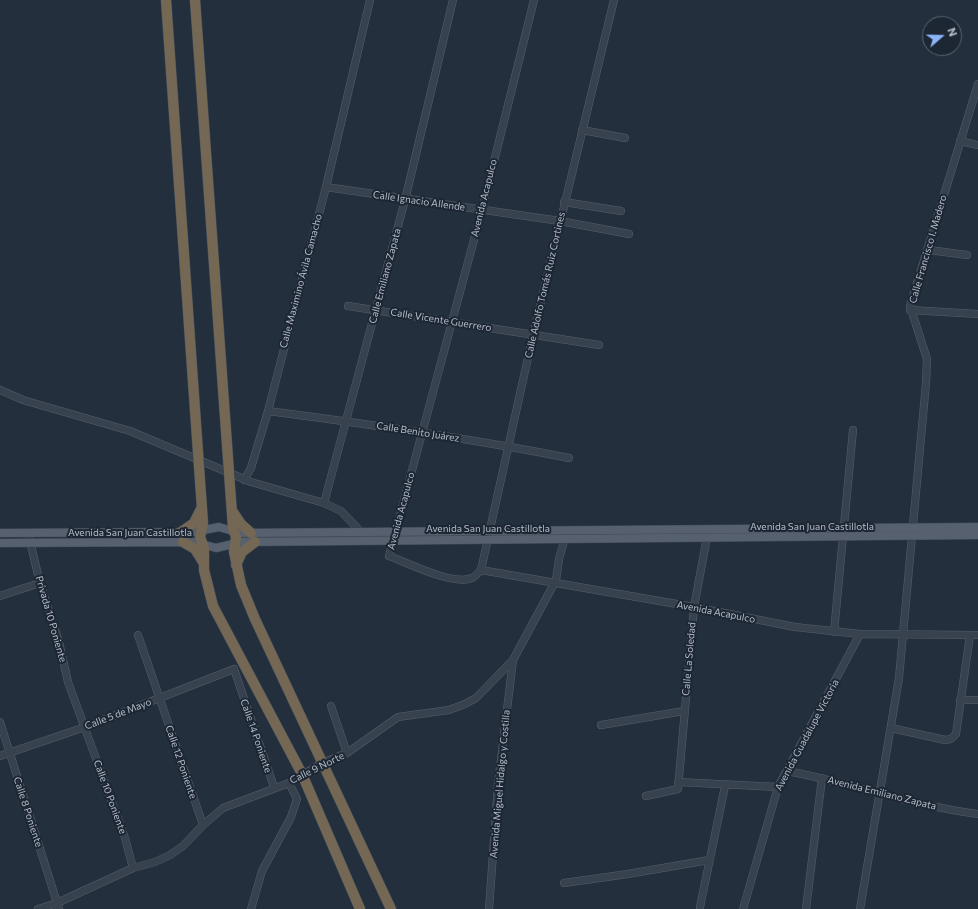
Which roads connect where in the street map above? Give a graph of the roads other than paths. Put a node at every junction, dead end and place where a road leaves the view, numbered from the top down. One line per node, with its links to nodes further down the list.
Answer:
1 (166, 0): 34 (highway)
2 (195, 0): 36 (highway)
3 (370, 0): 12 (street, Calle Maximino Ávila Camacho)
4 (453, 0): 13 (street, Calle Emiliano Zapata)
5 (534, 0): 15 (street, Avenida Acapulco)
6 (614, 0): 8 (street, Calle Adolfo Tomás Ruiz Cortines)
7 (978, 84): 10 (street, Calle Francisco I. Madero)
8 (582, 130): 9 (street); 14 (street, Calle Adolfo Tomás Ruiz Cortines)
9 (625, 138)
10 (960, 141): 11 (street); 19 (street, Calle Francisco I. Madero)
11 (978, 145)
12 (326, 188): 13 (street, Calle Ignacio Allende); 29 (street, Calle Maximino Ávila Camacho)
13 (405, 200): 15 (street, Calle Ignacio Allende); 22 (street, Calle Emiliano Zapata)
14 (564, 202): 16 (street); 17 (street, Calle Adolfo Tomás Ruiz Cortines)
15 (482, 210): 17 (street, Calle Ignacio Allende); 25 (street, Avenida Acapulco)
16 (621, 211)
17 (560, 221): 18 (street, Calle Ignacio Allende); 26 (street, Calle Adolfo Tomás Ruiz Cortines)
18 (629, 234)
19 (929, 250): 20 (street); 23 (street, Calle Francisco I. Madero)
20 (967, 255)
21 (348, 306): 22 (street, Calle Vicente Guerrero)
22 (376, 310): 25 (street, Calle Vicente Guerrero); 30 (street, Calle Emiliano Zapata)
23 (910, 310): 24 (street); 41 (street, Calle Francisco I. Madero)
24 (978, 314)
25 (451, 321): 26 (street, Calle Vicente Guerrero); 32 (street, Avenida Acapulco)
26 (533, 335): 27 (street, Calle Vicente Guerrero); 33 (street, Calle Adolfo Tomás Ruiz Cortines)
27 (599, 345)
28 (0, 390): 34 (street)
29 (268, 411): 30 (street, Calle Benito Juárez); 37 (street, Calle Maximino Ávila Camacho)
30 (345, 421): 32 (street, Calle Benito Juárez); 39 (street, Calle Emiliano Zapata)
31 (853, 430): 43 (street)
32 (421, 433): 33 (street, Calle Benito Juárez); 51 (street, Avenida Acapulco)
33 (508, 446): 35 (street, Calle Benito Juárez); 49 (street, Calle Adolfo Tomás Ruiz Cortines)
34 (198, 458): 36 (street); 40 (highway)
35 (569, 458)
36 (230, 473): 37 (street); 38 (highway)
37 (244, 480): 39 (street)
38 (232, 502): 45 (highway); 54 (highway)
39 (324, 503): 46 (street)
40 (201, 508): 44 (highway); 53 (highway)
41 (912, 527): 42 (main road, Avenida San Juan Castillotla); 43 (main road, Avenida San Juan Castillotla); 52 (street, Calle Francisco I. Madero)
42 (978, 527)
43 (844, 528): 49 (main road, Avenida San Juan Castillotla); 56 (street)
44 (202, 531): 45 (main road, Avenida San Juan Castillotla); 53 (main road, Avenida San Juan Castillotla); 60 (highway)
45 (234, 532): 54 (main road, Avenida San Juan Castillotla); 61 (highway)
46 (361, 532): 51 (main road, Avenida San Juan Castillotla); 54 (main road, Avenida San Juan Castillotla)
47 (0, 533): 48 (main road, Avenida San Juan Castillotla)
48 (28, 533): 53 (main road, Avenida San Juan Castillotla); 59 (street, Privada 10 Poniente)
49 (488, 535): 51 (main road, Avenida San Juan Castillotla); 57 (main road, Avenida San Juan Castillotla); 64 (street, Calle Adolfo Tomás Ruiz Cortines)
50 (978, 535): 52 (main road, Avenida San Juan Castillotla)
51 (394, 536): 54 (main road, Avenida San Juan Castillotla); 64 (street, Avenida Acapulco)
52 (911, 536): 56 (main road, Avenida San Juan Castillotla); 72 (street, Calle Francisco I. Madero)
53 (182, 537): 59 (main road, Avenida San Juan Castillotla); 60 (main road, Avenida San Juan Castillotla); 62 (highway)
54 (253, 537): 61 (main road, Avenida San Juan Castillotla); 63 (highway)
55 (707, 537): 56 (main road, Avenida San Juan Castillotla); 57 (main road, Avenida San Juan Castillotla); 68 (street, Calle La Soledad)
56 (843, 537): 69 (street)
57 (565, 538): 66 (street, Calle 9 Norte)
58 (0, 543): 59 (main road, Avenida San Juan Castillotla)
59 (31, 543): 65 (street, Privada 10 Poniente)
60 (203, 544): 61 (main road, Avenida San Juan Castillotla); 62 (highway)
61 (234, 544): 63 (highway)
62 (203, 562): 91 (highway)
63 (236, 565): 89 (highway)
64 (481, 570): 66 (street, Avenida Acapulco)
65 (40, 582): 67 (street); 84 (street, Privada 10 Poniente)
66 (554, 584): 68 (street, Avenida Acapulco); 75 (street, Calle 9 Norte)
67 (0, 596)
68 (694, 607): 69 (street, Avenida Acapulco); 81 (street, Calle La Soledad)
69 (834, 632): 70 (street, Avenida Acapulco)
70 (860, 634): 72 (street, Avenida Acapulco); 90 (street, Avenida Guadalupe Victoria)
71 (138, 635): 77 (street, Calle 12 Poniente)
72 (902, 635): 73 (street, Avenida Acapulco); 85 (street, Calle Francisco I. Madero)
73 (970, 635): 74 (street, Avenida Acapulco); 78 (street)
74 (978, 635)
75 (513, 660): 87 (street, Calle 9 Norte); 111 (street, Avenida Miguel Hidalgo y Costilla)
76 (234, 669): 77 (street, Calle 5 de Mayo); 96 (street, Calle 14 Poniente)
77 (159, 699): 84 (street, Calle 5 de Mayo); 101 (street, Calle 12 Poniente)
78 (960, 700): 79 (street); 85 (street)
79 (978, 700)
80 (331, 706): 87 (street)
81 (684, 711): 83 (street); 93 (street, Calle La Soledad)
82 (0, 722): 86 (street, Calle 8 Poniente)
83 (601, 725)
84 (85, 727): 86 (street, Calle 5 de Mayo); 103 (street, Calle 10 Poniente)
85 (891, 728): 98 (street, Calle Francisco I. Madero)
86 (9, 752): 88 (street, Calle 5 de Mayo); 105 (street, Calle 8 Poniente)
87 (347, 753): 89 (street, Calle 9 Norte)
88 (0, 756)
89 (322, 763): 91 (street, Calle 9 Norte); 110 (highway)
90 (787, 771): 92 (street, Avenida Emiliano Zapata); 97 (street, Avenida Guadalupe Victoria)
91 (302, 774): 94 (street, Calle 9 Norte); 109 (highway)
92 (822, 778): 98 (street, Avenida Emiliano Zapata); 113 (street)
93 (678, 782): 95 (street); 99 (street)
94 (288, 783): 96 (street, Calle 9 Norte); 108 (street)
95 (725, 786): 97 (street); 102 (street)
96 (274, 787): 101 (street, Calle 9 Norte)
97 (778, 787): 112 (street, Avenida Guadalupe Victoria)
98 (879, 794): 100 (street, Avenida Emiliano Zapata); 114 (street, Calle Francisco I. Madero)
99 (646, 796)
100 (978, 814)
101 (203, 825): 103 (street, Calle 9 Norte)
102 (709, 860): 104 (street); 106 (street)
103 (133, 868): 105 (street, Calle 9 Norte)
104 (564, 883)
105 (58, 906): 107 (street, Calle 9 Norte)
106 (700, 907)
107 (38, 909)
108 (251, 909)
109 (360, 909)
110 (391, 909)
111 (490, 909)
112 (744, 909)
113 (806, 909)
114 (860, 909)

